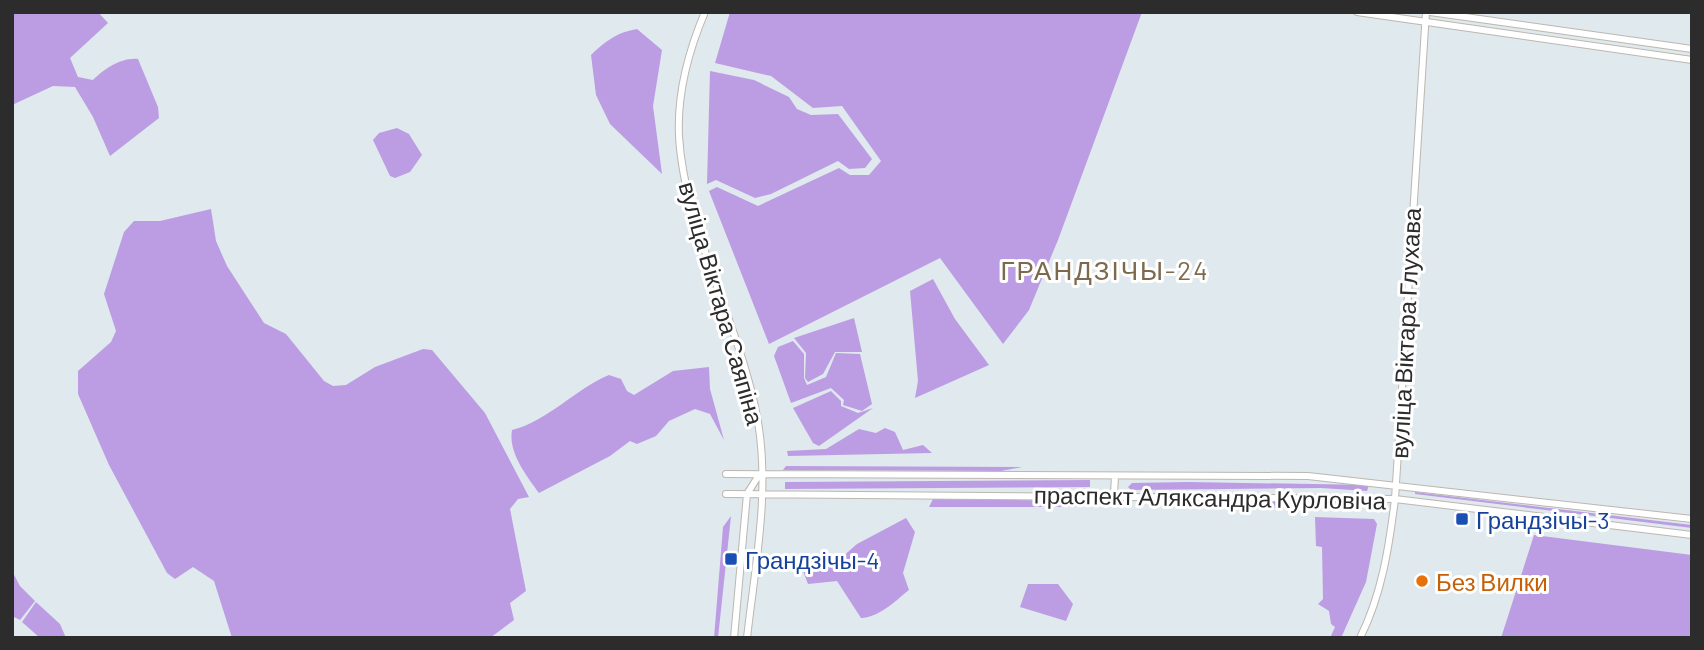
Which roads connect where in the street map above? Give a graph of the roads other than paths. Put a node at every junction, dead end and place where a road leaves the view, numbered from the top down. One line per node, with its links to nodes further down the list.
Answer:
1 (705, 12): 8 (street, вуліца Віктара Саяпіна)
2 (1357, 12): 4 (street)
3 (1428, 12): 4 (street, вуліца Віктара Глухава); 5 (street)
4 (1424, 22): 6 (street); 10 (street, вуліца Віктара Глухава)
5 (1692, 49)
6 (1692, 60)
7 (726, 474): 8 (street, праспект Аляксандра Курловіча)
8 (762, 476): 9 (street, праспект Аляксандра Курловіча); 12 (street); 13 (street, вуліца Віктара Саяпіна)
9 (1115, 476): 10 (street, праспект Аляксандра Курловіча); 14 (street)
10 (1397, 484): 15 (street, вуліца Віктара Глухава); 16 (street, праспект Аляксандра Курловіча)
11 (726, 494): 12 (street, праспект Аляксандра Курловіча)
12 (747, 494): 13 (street, праспект Аляксандра Курловіча); 18 (street)
13 (763, 494): 14 (street, праспект Аляксандра Курловіча); 19 (street, вуліца Віктара Саяпіна)
14 (1114, 494): 15 (street, праспект Аляксандра Курловіча)
15 (1395, 499): 17 (street, праспект Аляксандра Курловіча); 20 (street, вуліца Віктара Глухава)
16 (1692, 519)
17 (1692, 535)
18 (734, 638)
19 (747, 638)
20 (1360, 638)

